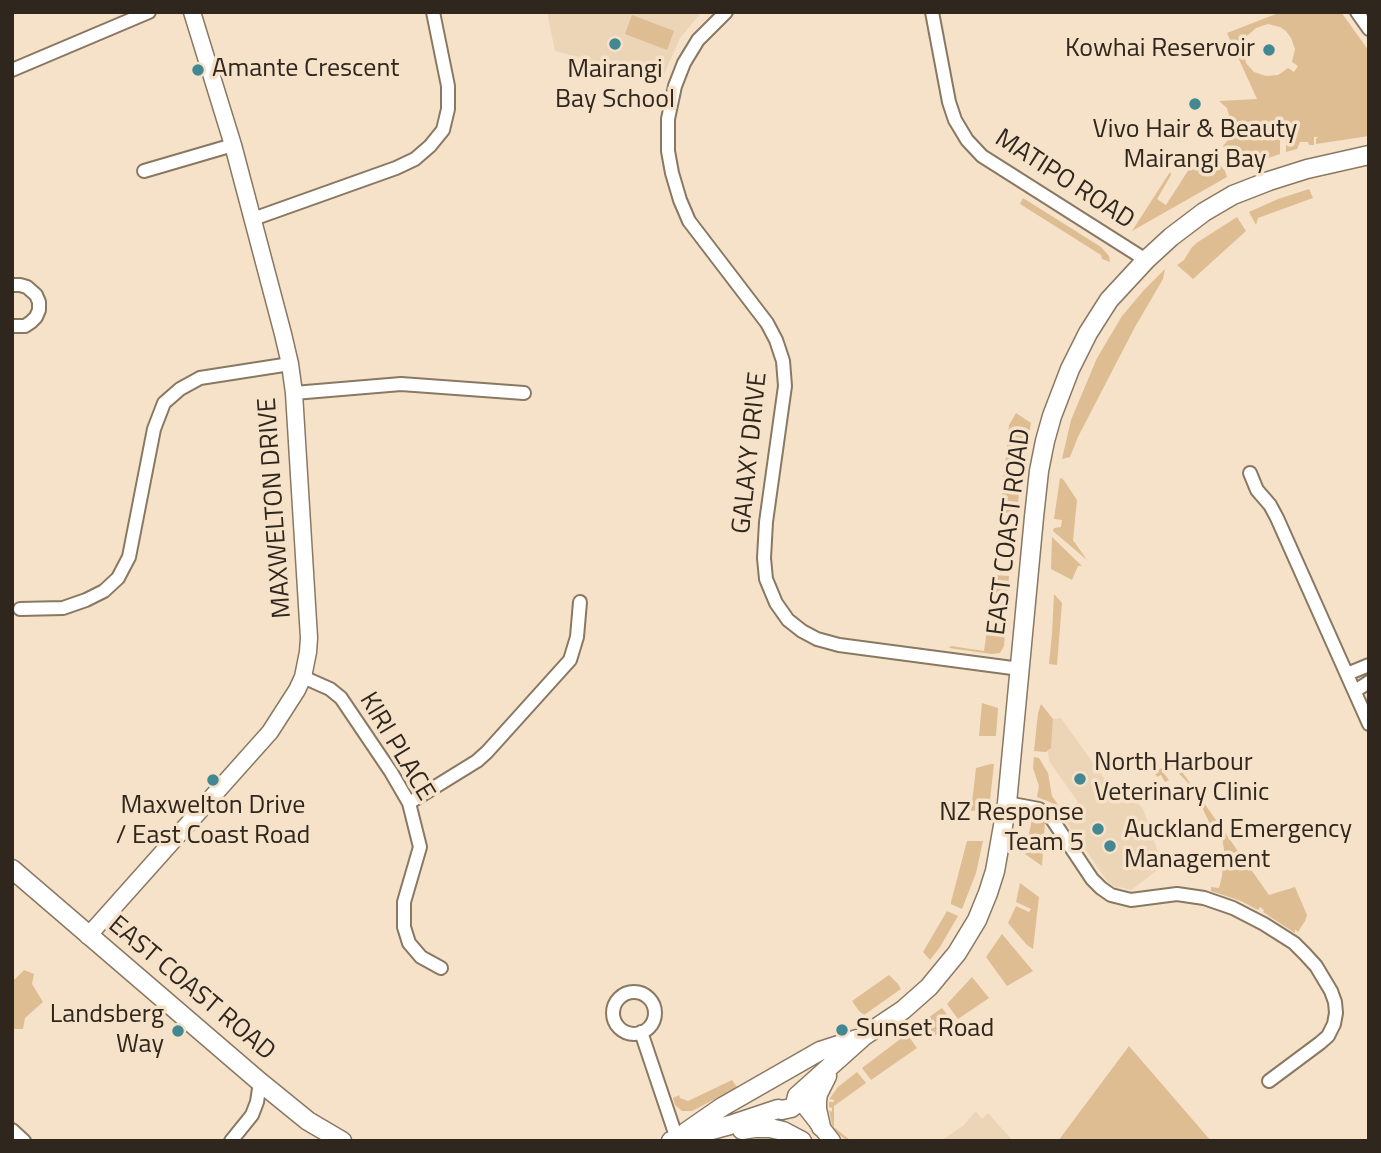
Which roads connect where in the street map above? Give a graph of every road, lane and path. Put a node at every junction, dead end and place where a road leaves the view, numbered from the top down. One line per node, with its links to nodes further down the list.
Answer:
1 (149, 12): 8 (street)
2 (192, 12): 9 (street, MAXWELTON DRIVE)
3 (433, 12): 12 (street)
4 (726, 12): 23 (street, GALAXY DRIVE)
5 (932, 12): 13 (street, MATIPO ROAD)
6 (1357, 12): 7 (street)
7 (1369, 29)
8 (12, 70)
9 (233, 145): 11 (street); 12 (street, MAXWELTON DRIVE)
10 (1369, 155): 13 (main road, EAST COAST ROAD)
11 (144, 172)
12 (253, 219): 16 (street, MAXWELTON DRIVE)
13 (1146, 260): 23 (main road, EAST COAST ROAD)
14 (12, 285): 15 (street)
15 (12, 326)
16 (290, 364): 17 (street, MAXWELTON DRIVE); 21 (street)
17 (294, 393): 18 (street); 25 (street, MAXWELTON DRIVE)
18 (524, 393)
19 (1250, 473): 24 (street)
20 (580, 602): 29 (street)
21 (20, 610)
22 (1369, 665): 24 (street)
23 (1020, 669): 30 (main road, EAST COAST ROAD)
24 (1347, 674): 27 (street)
25 (303, 677): 29 (street, KIRI PLACE); 32 (street, MAXWELTON DRIVE)
26 (1369, 682): 27 (street)
27 (1355, 691): 28 (street)
28 (1369, 724)
29 (409, 803): 33 (street, KIRI PLACE)
30 (1007, 803): 35 (main road, EAST COAST ROAD); 37 (street)
31 (12, 869): 32 (main road, EAST COAST ROAD)
32 (88, 936): 38 (main road, EAST COAST ROAD)
33 (441, 968)
34 (641, 1032): 44 (street)
35 (864, 1036): 36 (main road, EAST COAST ROAD); 39 (main road); 44 (main road, EAST COAST ROAD)
36 (836, 1061): 40 (main road, EAST COAST ROAD); 43 (main road)
37 (1269, 1081)
38 (260, 1082): 46 (street); 47 (main road, EAST COAST ROAD)
39 (778, 1085): 40 (main road); 41 (main road); 44 (main road)
40 (797, 1096): 41 (main road); 43 (street)
41 (778, 1109): 44 (main road); 48 (street)
42 (12, 1130): 45 (street)
43 (827, 1134)
44 (674, 1140): 48 (main road)
45 (24, 1141)
46 (230, 1141)
47 (342, 1141)
48 (804, 1141)

